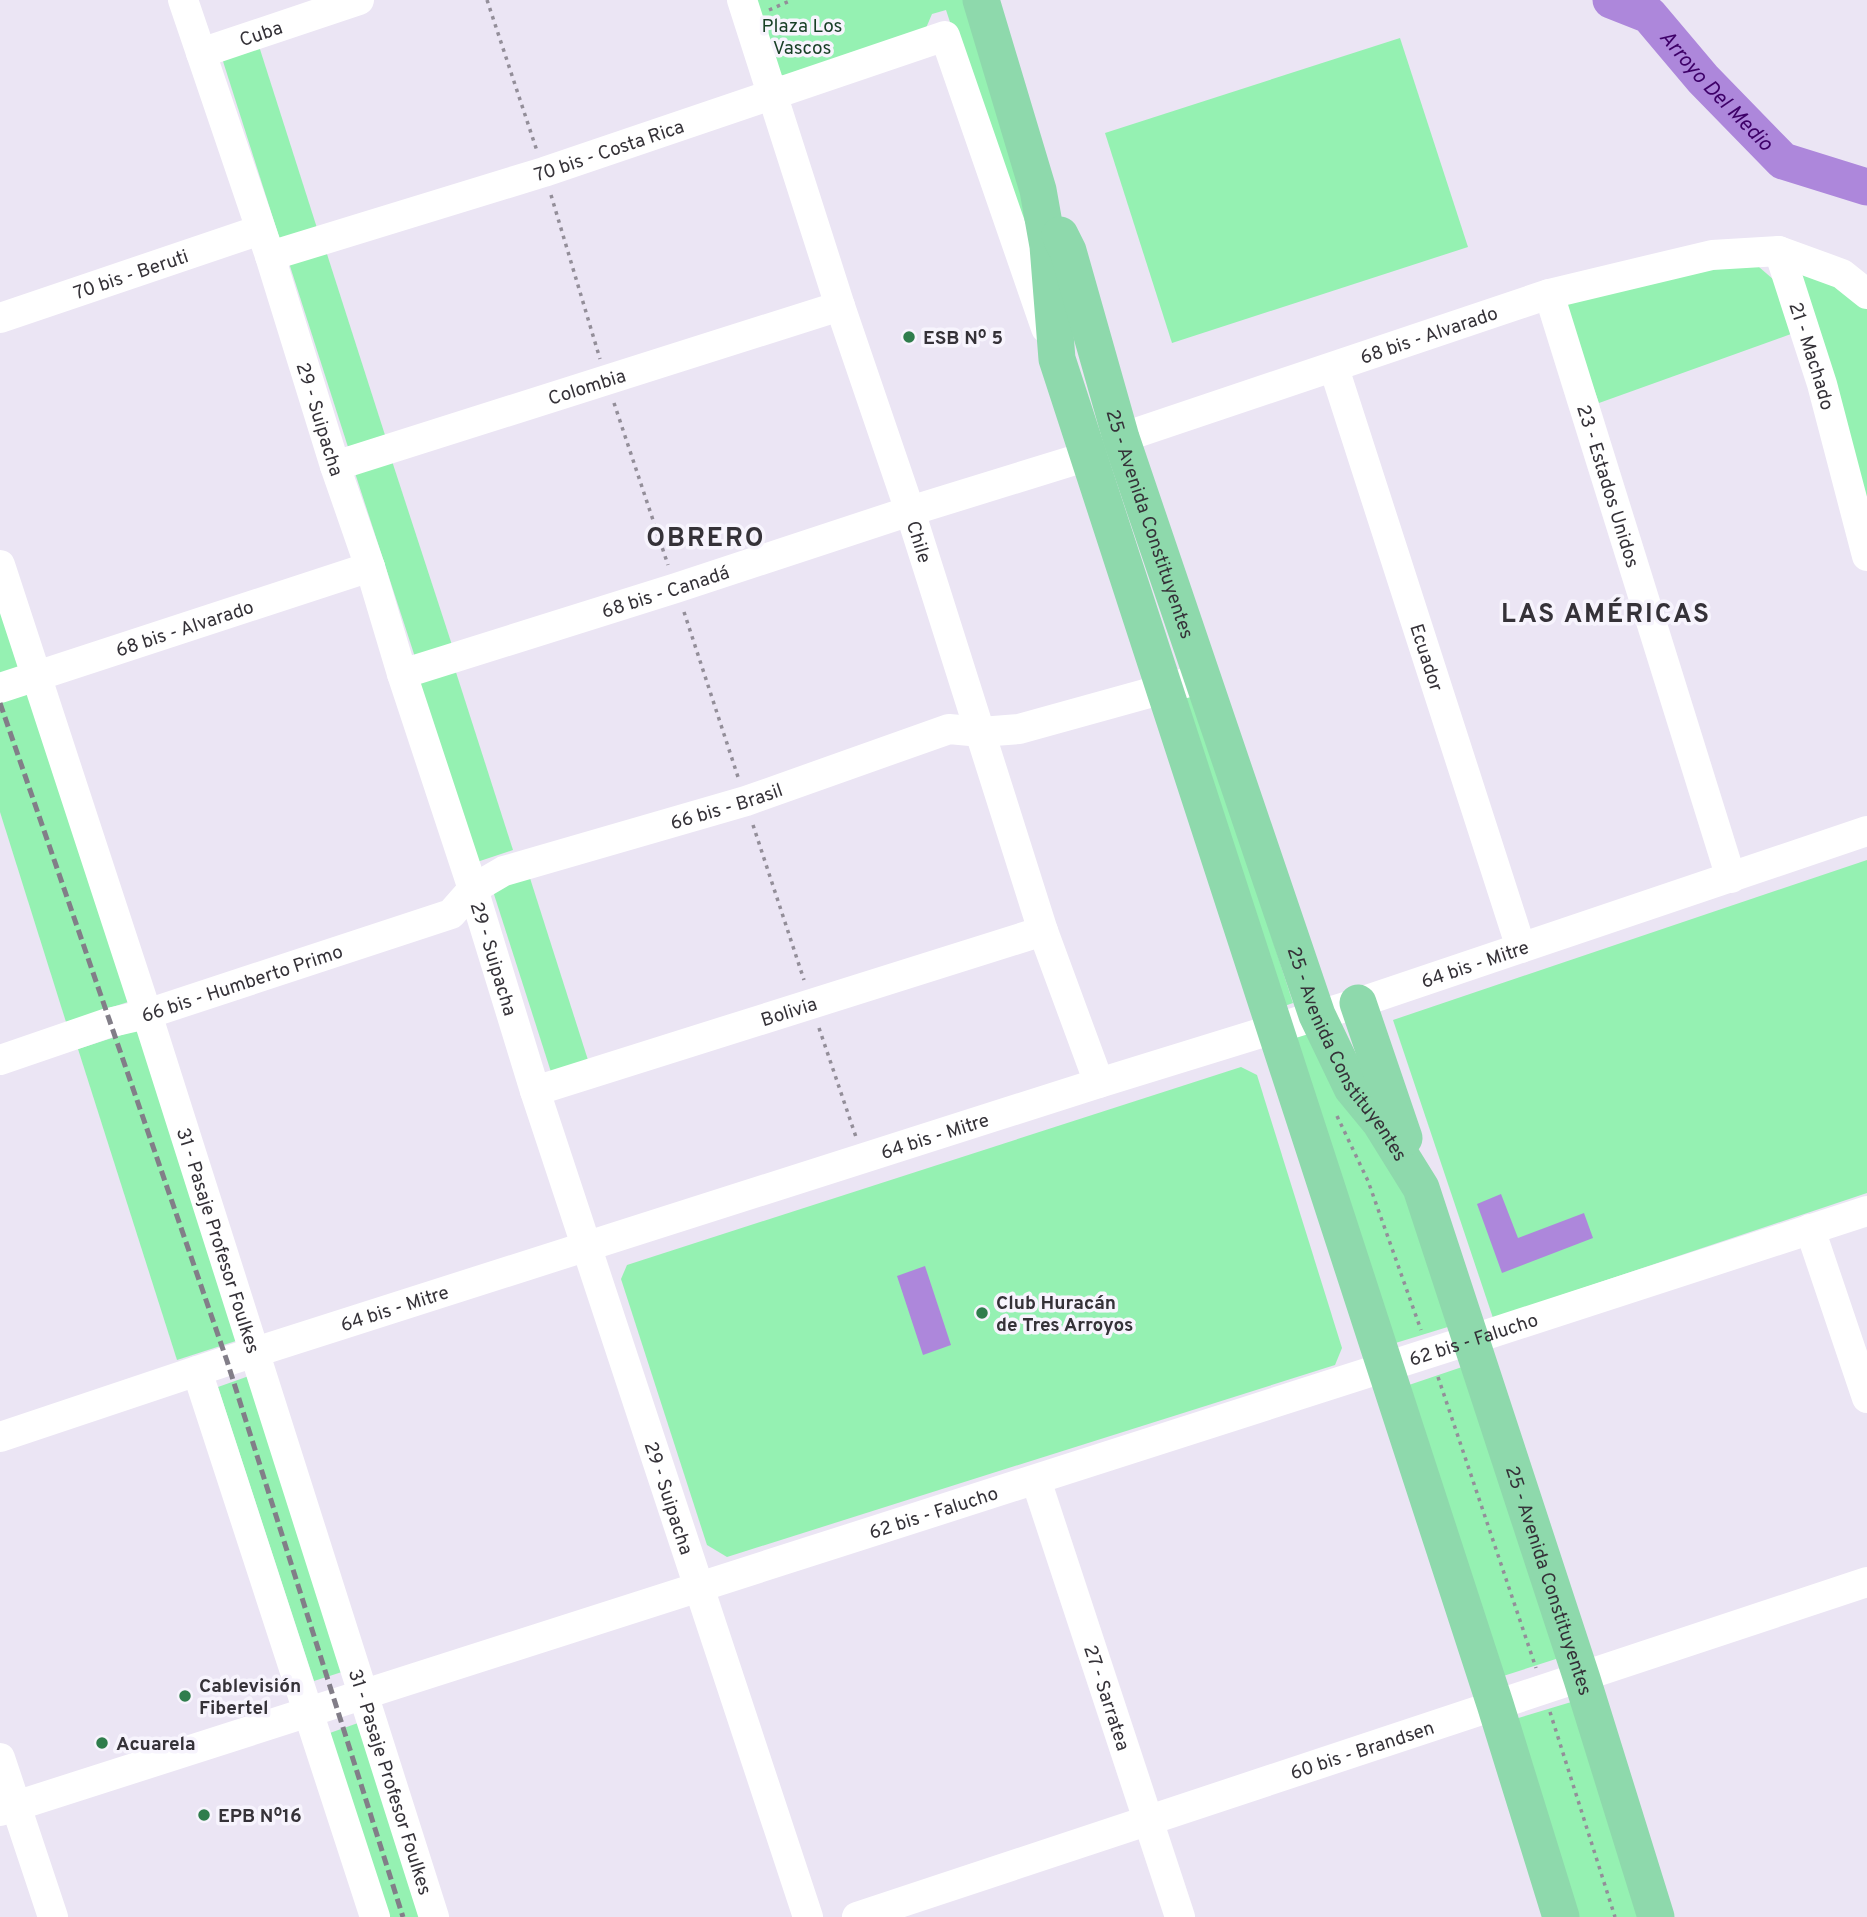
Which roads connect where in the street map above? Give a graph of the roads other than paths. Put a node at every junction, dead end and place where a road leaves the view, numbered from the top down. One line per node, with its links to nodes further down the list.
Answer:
1 (183, 0): 6 (street, 29 - Suipacha)
2 (359, 0): 6 (street, Cuba)
3 (742, 0): 7 (street, Chile)
4 (981, 0): 8 (main road, 25 - Avenida Constituyentes)
5 (945, 36): 7 (street, 70 bis - Costa Rica); 15 (street, 25 - Avenida Constituyentes)
6 (201, 52): 9 (street, 29 - Suipacha)
7 (774, 94): 9 (street, 70 bis - Costa Rica); 13 (street, Chile)
8 (1038, 190): 15 (main road, 25 - Avenida Constituyentes); 17 (main road, 25 - Avenida Constituyentes)
9 (265, 243): 14 (street, 70 bis - Beruti); 19 (street, 29 - Suipacha)
10 (1779, 251): 11 (street, 68 bis - Alvarado); 12 (street); 21 (street, 21 - Machado)
11 (1549, 294): 16 (street, 68 bis - Alvarado); 31 (street, 23 - Estados Unidos)
12 (1867, 294)
13 (840, 306): 19 (street, Colombia); 20 (street, Chile)
14 (0, 318)
15 (1057, 359): 18 (main road, 25 - Avenida Constituyentes)
16 (1334, 368): 17 (street, 68 bis - Alvarado); 34 (street, Ecuador)
17 (1121, 438): 18 (street, 68 bis - Alvarado); 26 (main road, 25 - Avenida Constituyentes)
18 (1088, 456): 20 (street, 68 bis - Canadá); 28 (main road, 25 - Avenida Constituyentes)
19 (335, 466): 23 (street, 29 - Suipacha)
20 (911, 511): 24 (street, 68 bis - Canadá); 29 (street, Chile)
21 (1867, 556)
22 (0, 565): 25 (street, 31 - Pasaje Profesor Foulkes)
23 (370, 568): 24 (street, 29 - Suipacha); 25 (street, 68 bis - Alvarado)
24 (402, 674): 32 (street, 29 - Suipacha)
25 (36, 675): 27 (street, 68 bis - Alvarado); 36 (street, 31 - Pasaje Profesor Foulkes)
26 (1203, 677): 28 (street); 37 (main road, 25 - Avenida Constituyentes)
27 (0, 688)
28 (1163, 690): 29 (street); 38 (main road, 25 - Avenida Constituyentes)
29 (981, 732): 32 (street, 66 bis - Brasil); 33 (street, Chile)
30 (1867, 831): 31 (street, 64 bis - Mitre)
31 (1731, 878): 34 (street, 64 bis - Mitre)
32 (473, 889): 36 (street, 66 bis - Humberto Primo); 41 (street, 29 - Suipacha)
33 (1042, 931): 40 (street, Chile); 41 (street, Bolivia)
34 (1521, 948): 35 (street, 64 bis - Mitre)
35 (1359, 1003): 37 (street, 64 bis - Mitre); 42 (main road)
36 (147, 1014): 39 (street, 66 bis - Humberto Primo); 47 (street, 31 - Pasaje Profesor Foulkes)
37 (1317, 1015): 38 (street, 64 bis - Mitre); 42 (main road, 25 - Avenida Constituyentes)
38 (1274, 1028): 40 (street, 64 bis - Mitre); 48 (main road, 25 - Avenida Constituyentes)
39 (0, 1060)
40 (1099, 1083): 45 (street, 64 bis - Mitre)
41 (535, 1091): 45 (street, 29 - Suipacha)
42 (1421, 1188): 46 (main road, 25 - Avenida Constituyentes)
43 (1867, 1211): 44 (street, 62 bis - Falucho)
44 (1810, 1229): 46 (street, 62 bis - Falucho); 50 (street)
45 (586, 1248): 47 (street, 64 bis - Mitre); 54 (street, 29 - Suipacha)
46 (1470, 1340): 48 (street, 62 bis - Falucho); 55 (main road, 25 - Avenida Constituyentes)
47 (255, 1353): 49 (street, 64 bis - Mitre); 56 (street, 31 - Pasaje Profesor Foulkes)
48 (1384, 1367): 52 (street, 62 bis - Falucho); 57 (main road, 25 - Avenida Constituyentes)
49 (197, 1371): 51 (street, 64 bis - Mitre); 58 (street)
50 (1867, 1398)
51 (0, 1437)
52 (1036, 1480): 54 (street, 62 bis - Falucho); 61 (street, 27 - Sarratea)
53 (1867, 1582): 55 (street, 60 bis - Brandsen)
54 (698, 1586): 56 (street, 62 bis - Falucho); 65 (street, 29 - Suipacha)
55 (1583, 1679): 57 (street, 60 bis - Brandsen); 69 (main road, 25 - Avenida Constituyentes)
56 (363, 1694): 58 (street, 62 bis - Falucho); 64 (street, 31 - Pasaje Profesor Foulkes)
57 (1495, 1704): 61 (street, 60 bis - Brandsen); 68 (main road, 25 - Avenida Constituyentes)
58 (309, 1712): 60 (street, 62 bis - Falucho); 63 (street)
59 (0, 1758): 60 (street)
60 (8, 1808): 62 (street)
61 (1147, 1818): 66 (street, 60 bis - Brandsen); 67 (street, 27 - Sarratea)
62 (52, 1917)
63 (375, 1917)
64 (433, 1917)
65 (808, 1917)
66 (857, 1917)
67 (1180, 1917)
68 (1560, 1917)
69 (1656, 1917)

